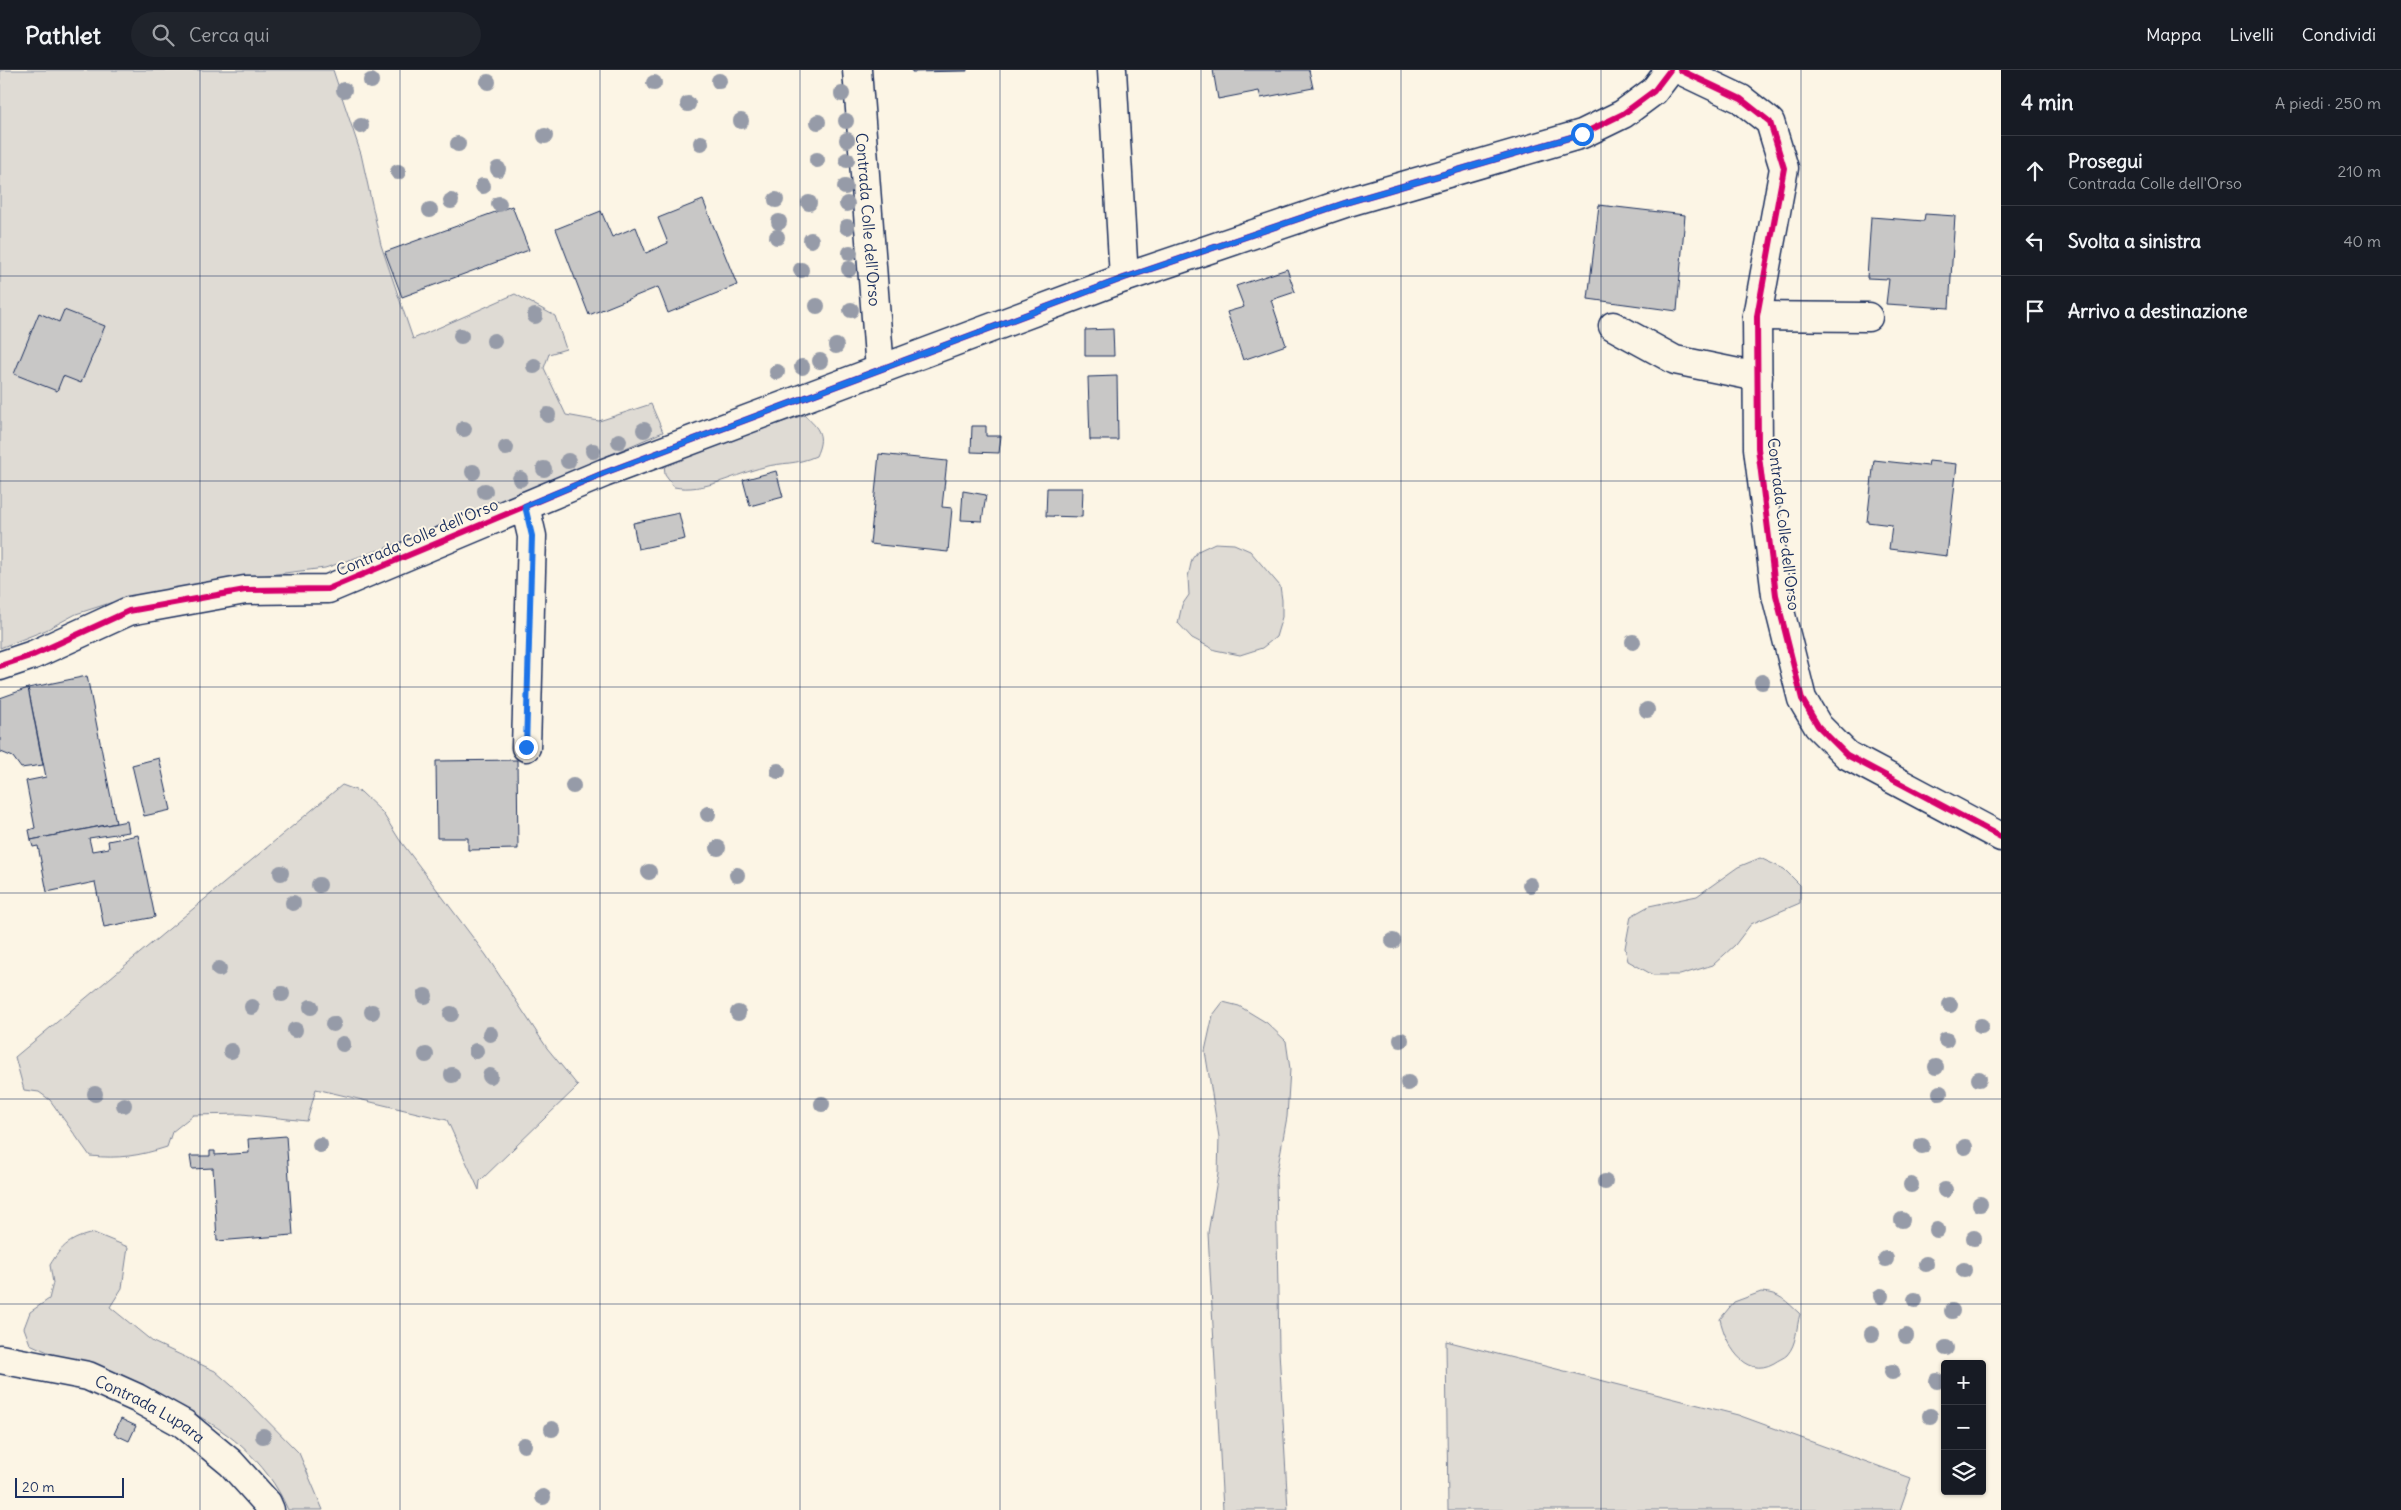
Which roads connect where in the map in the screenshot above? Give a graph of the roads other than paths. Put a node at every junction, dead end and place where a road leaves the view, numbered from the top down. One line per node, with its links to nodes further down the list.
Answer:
1 (857, 70): 9 (street, Contrada Colle dell'Orso)
2 (1112, 70): 5 (street)
3 (1670, 70): 5 (street, Contrada Colle dell'Orso)
4 (1680, 70): 6 (street, Contrada Colle dell'Orso)
5 (1124, 278): 9 (street, Contrada Colle dell'Orso)
6 (1757, 316): 7 (street); 10 (street, Contrada Colle dell'Orso)
7 (1868, 317)
8 (1613, 326): 10 (street)
9 (880, 370): 11 (street, Contrada Colle dell'Orso)
10 (1758, 377): 14 (street, Contrada Colle dell'Orso)
11 (525, 506): 12 (street, Contrada Colle dell'Orso); 13 (street)
12 (0, 666)
13 (526, 747)
14 (2001, 837)
15 (0, 1359): 16 (street, Contrada Lupara)
16 (270, 1510)

